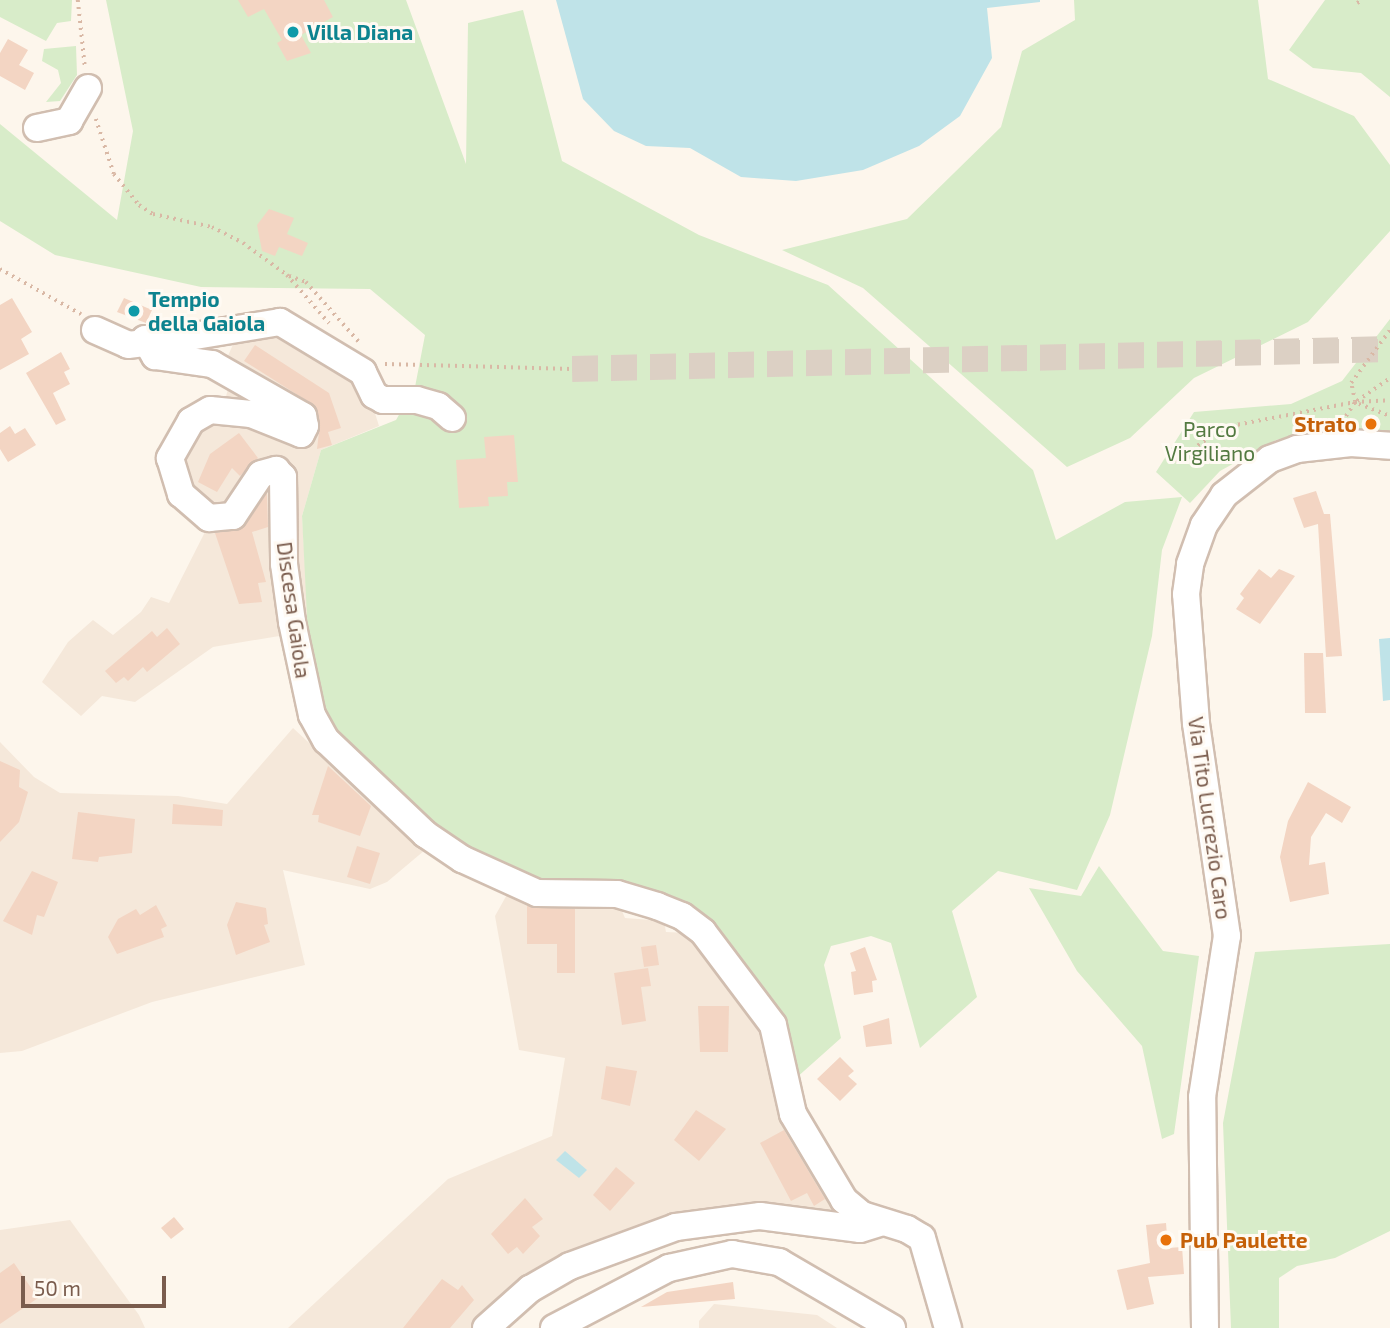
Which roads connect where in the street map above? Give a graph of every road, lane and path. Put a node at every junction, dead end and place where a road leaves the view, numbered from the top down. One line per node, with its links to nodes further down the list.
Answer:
1 (78, 0): 4 (path)
2 (1362, 0): 3 (path)
3 (1357, 3)
4 (88, 88): 5 (street); 7 (path)
5 (37, 128)
6 (0, 269): 8 (path)
7 (287, 275): 9 (path); 12 (path)
8 (89, 323): 11 (street)
9 (330, 325)
10 (1390, 330): 17 (path)
11 (144, 343): 19 (street); 23 (street, Discesa Gaiola)
12 (360, 343)
13 (394, 365): 14 (path)
14 (572, 369)
15 (1390, 378): 17 (path)
16 (1390, 401): 17 (path)
17 (1355, 402): 18 (path); 20 (path); 22 (path)
18 (1390, 416)
19 (452, 418)
20 (1342, 431)
21 (1390, 446): 28 (street, Via Tito Lucrezio Caro)
22 (1175, 462)
23 (881, 1222): 24 (street); 27 (street, Discesa Gaiola)
24 (486, 1328)
25 (554, 1328): 26 (street)
26 (892, 1328)
27 (948, 1328)
28 (1205, 1328)

